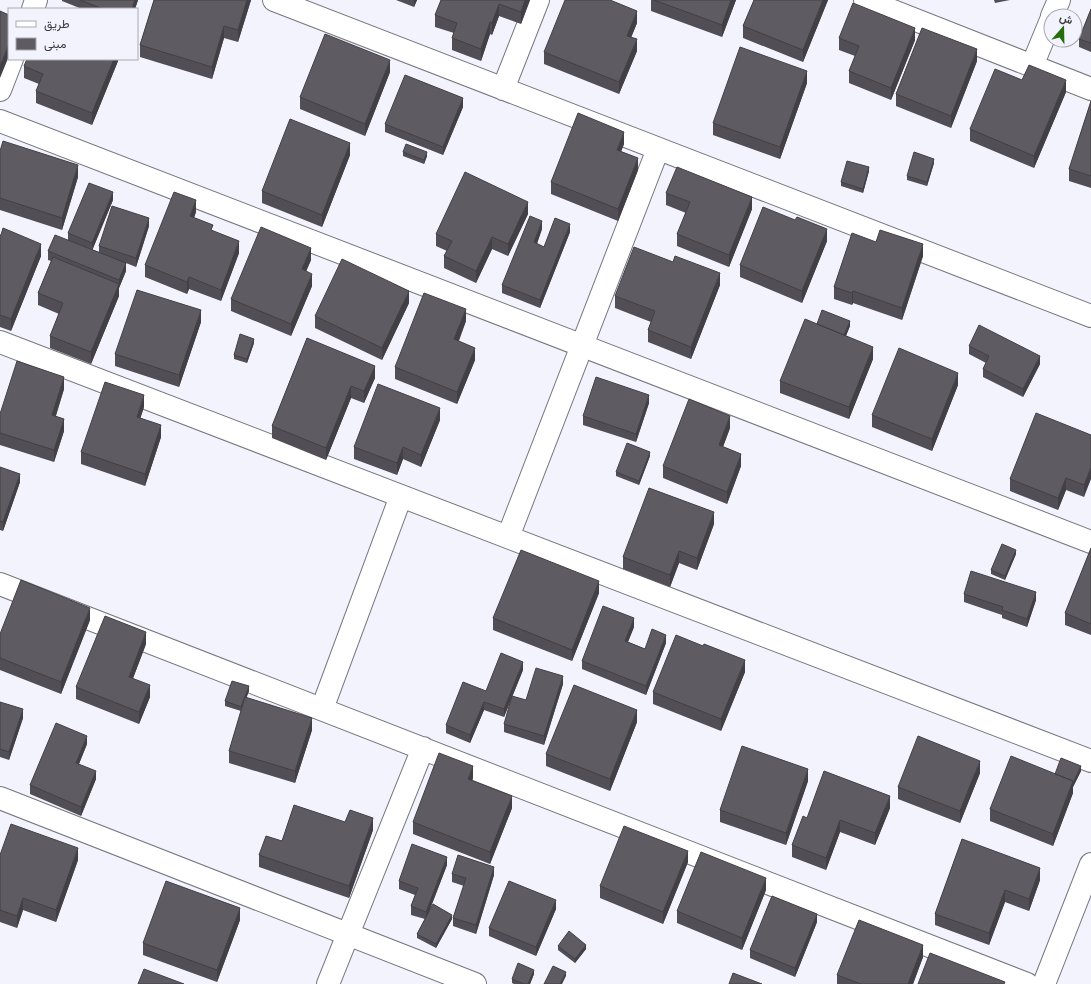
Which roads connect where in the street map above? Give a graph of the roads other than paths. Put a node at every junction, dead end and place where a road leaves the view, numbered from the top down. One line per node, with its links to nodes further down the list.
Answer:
1 (274, 0): 7 (street)
2 (538, 0): 7 (street)
3 (865, 0): 6 (street)
4 (1043, 39): 6 (street)
5 (12, 60): 9 (street)
6 (1032, 66): 8 (street)
7 (503, 89): 11 (street)
8 (1091, 89)
9 (0, 90)
10 (0, 121): 14 (street)
11 (658, 149): 12 (street); 14 (street)
12 (1091, 316)
13 (0, 342): 15 (street)
14 (582, 345): 16 (street); 17 (street)
15 (401, 496): 16 (street); 19 (street)
16 (508, 537): 21 (street)
17 (1091, 542)
18 (0, 584): 19 (street)
19 (322, 709): 20 (street)
20 (423, 748): 24 (street); 27 (street)
21 (1091, 761)
22 (0, 798): 24 (street)
23 (1091, 864): 28 (street)
24 (347, 934): 25 (street); 26 (street)
25 (328, 984)
26 (475, 984)
27 (1027, 984)
28 (1044, 984)

